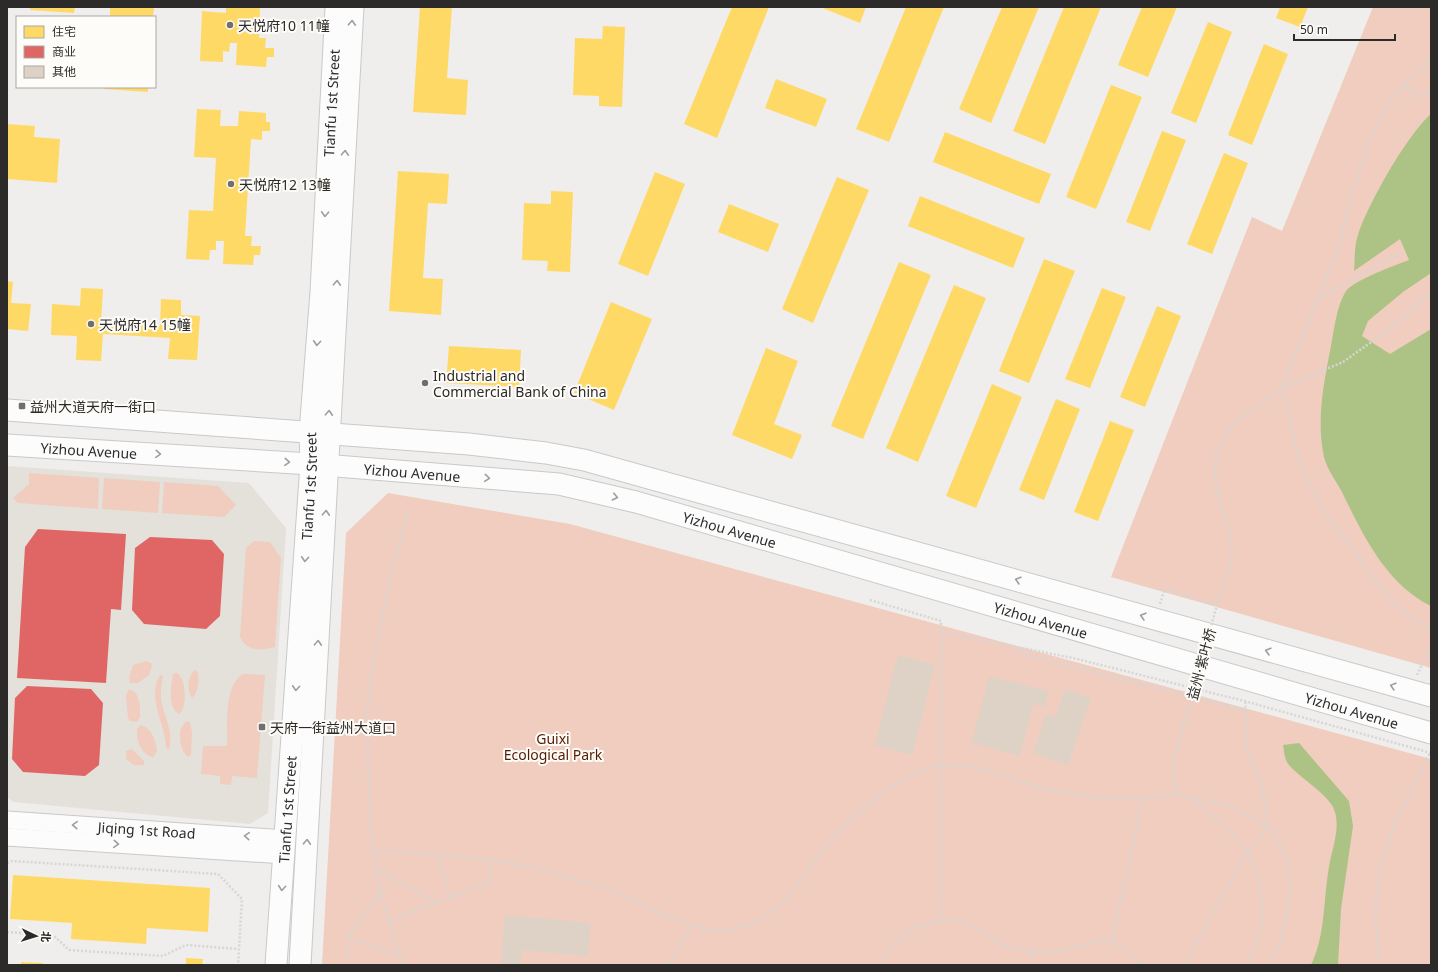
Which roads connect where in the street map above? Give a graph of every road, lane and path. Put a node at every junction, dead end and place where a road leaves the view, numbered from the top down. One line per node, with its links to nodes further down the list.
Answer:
1 (336, 7): 11 (main road, Tianfu 1st Street, one-way to 11)
2 (353, 7): 11 (main road, Tianfu 1st Street, one-way to 2)
3 (1431, 60): 4 (path)
4 (1406, 85): 5 (path); 8 (path)
5 (1431, 92)
6 (1402, 253): 8 (path)
7 (1431, 292): 9 (path, 益州·紫叶桥)
8 (1320, 297): 9 (path)
9 (1282, 388): 17 (path, 益州·紫叶桥, bridge); 18 (path)
10 (7, 410): 11 (main road, Yizhou Avenue)
11 (319, 432): 13 (main road, Tianfu 1st Street); 23 (main road, Yizhou Avenue, one-way to 11)
12 (7, 445): 13 (main road, Yizhou Avenue, one-way to 13)
13 (320, 465): 27 (main road, Yizhou Avenue, one-way to 27); 35 (main road, Tianfu 1st Street, one-way to 35); 56 (main road, Tianfu 1st Street, one-way to 13)
14 (409, 509): 36 (path)
15 (1165, 588): 17 (path)
16 (870, 600): 19 (path)
17 (1217, 605): 22 (path, 益州·紫叶桥, bridge)
18 (1431, 628)
19 (941, 632): 21 (path); 28 (path)
20 (1431, 645): 23 (path)
21 (1017, 647): 22 (path); 26 (path)
22 (1194, 689): 25 (path); 29 (path, 益州·紫叶桥, bridge)
23 (1410, 690): 24 (main road, Yizhou Avenue)
24 (1431, 696)
25 (1244, 701): 26 (path); 27 (path)
26 (1246, 710): 33 (path)
27 (1431, 746): 66 (path)
28 (939, 766): 30 (path); 46 (path); 47 (path)
29 (1180, 795): 30 (path); 31 (path)
30 (1143, 796): 50 (path)
31 (1189, 798): 33 (path); 37 (path)
32 (7, 820): 35 (street, Jiqing 1st Road, one-way to 32)
33 (1265, 824): 37 (path); 65 (path)
34 (7, 837): 35 (street, Jiqing 1st Road, one-way to 35)
35 (285, 847): 55 (main road, Tianfu 1st Street, one-way to 55)
36 (373, 851): 38 (path); 41 (path)
37 (1248, 852): 63 (path); 64 (path)
38 (437, 855): 39 (path); 43 (path)
39 (490, 860): 43 (path); 47 (path)
40 (7, 863): 51 (path)
41 (376, 869): 42 (path); 44 (path)
42 (380, 892): 45 (path); 49 (path)
43 (450, 896): 44 (path)
44 (437, 902): 45 (path)
45 (388, 921): 53 (path)
46 (940, 921): 52 (path); 60 (path)
47 (692, 926): 59 (path)
48 (7, 932): 51 (path)
49 (348, 937): 53 (path); 57 (path)
50 (1112, 941): 52 (path); 62 (path)
51 (238, 949): 54 (path)
52 (1032, 951): 61 (path)
53 (398, 955): 58 (path)
54 (238, 965)
55 (276, 965)
56 (300, 965)
57 (347, 965)
58 (402, 965)
59 (668, 965)
60 (878, 965)
61 (1031, 965)
62 (1141, 965)
63 (1184, 965)
64 (1248, 965)
65 (1270, 965)
66 (1380, 965)

